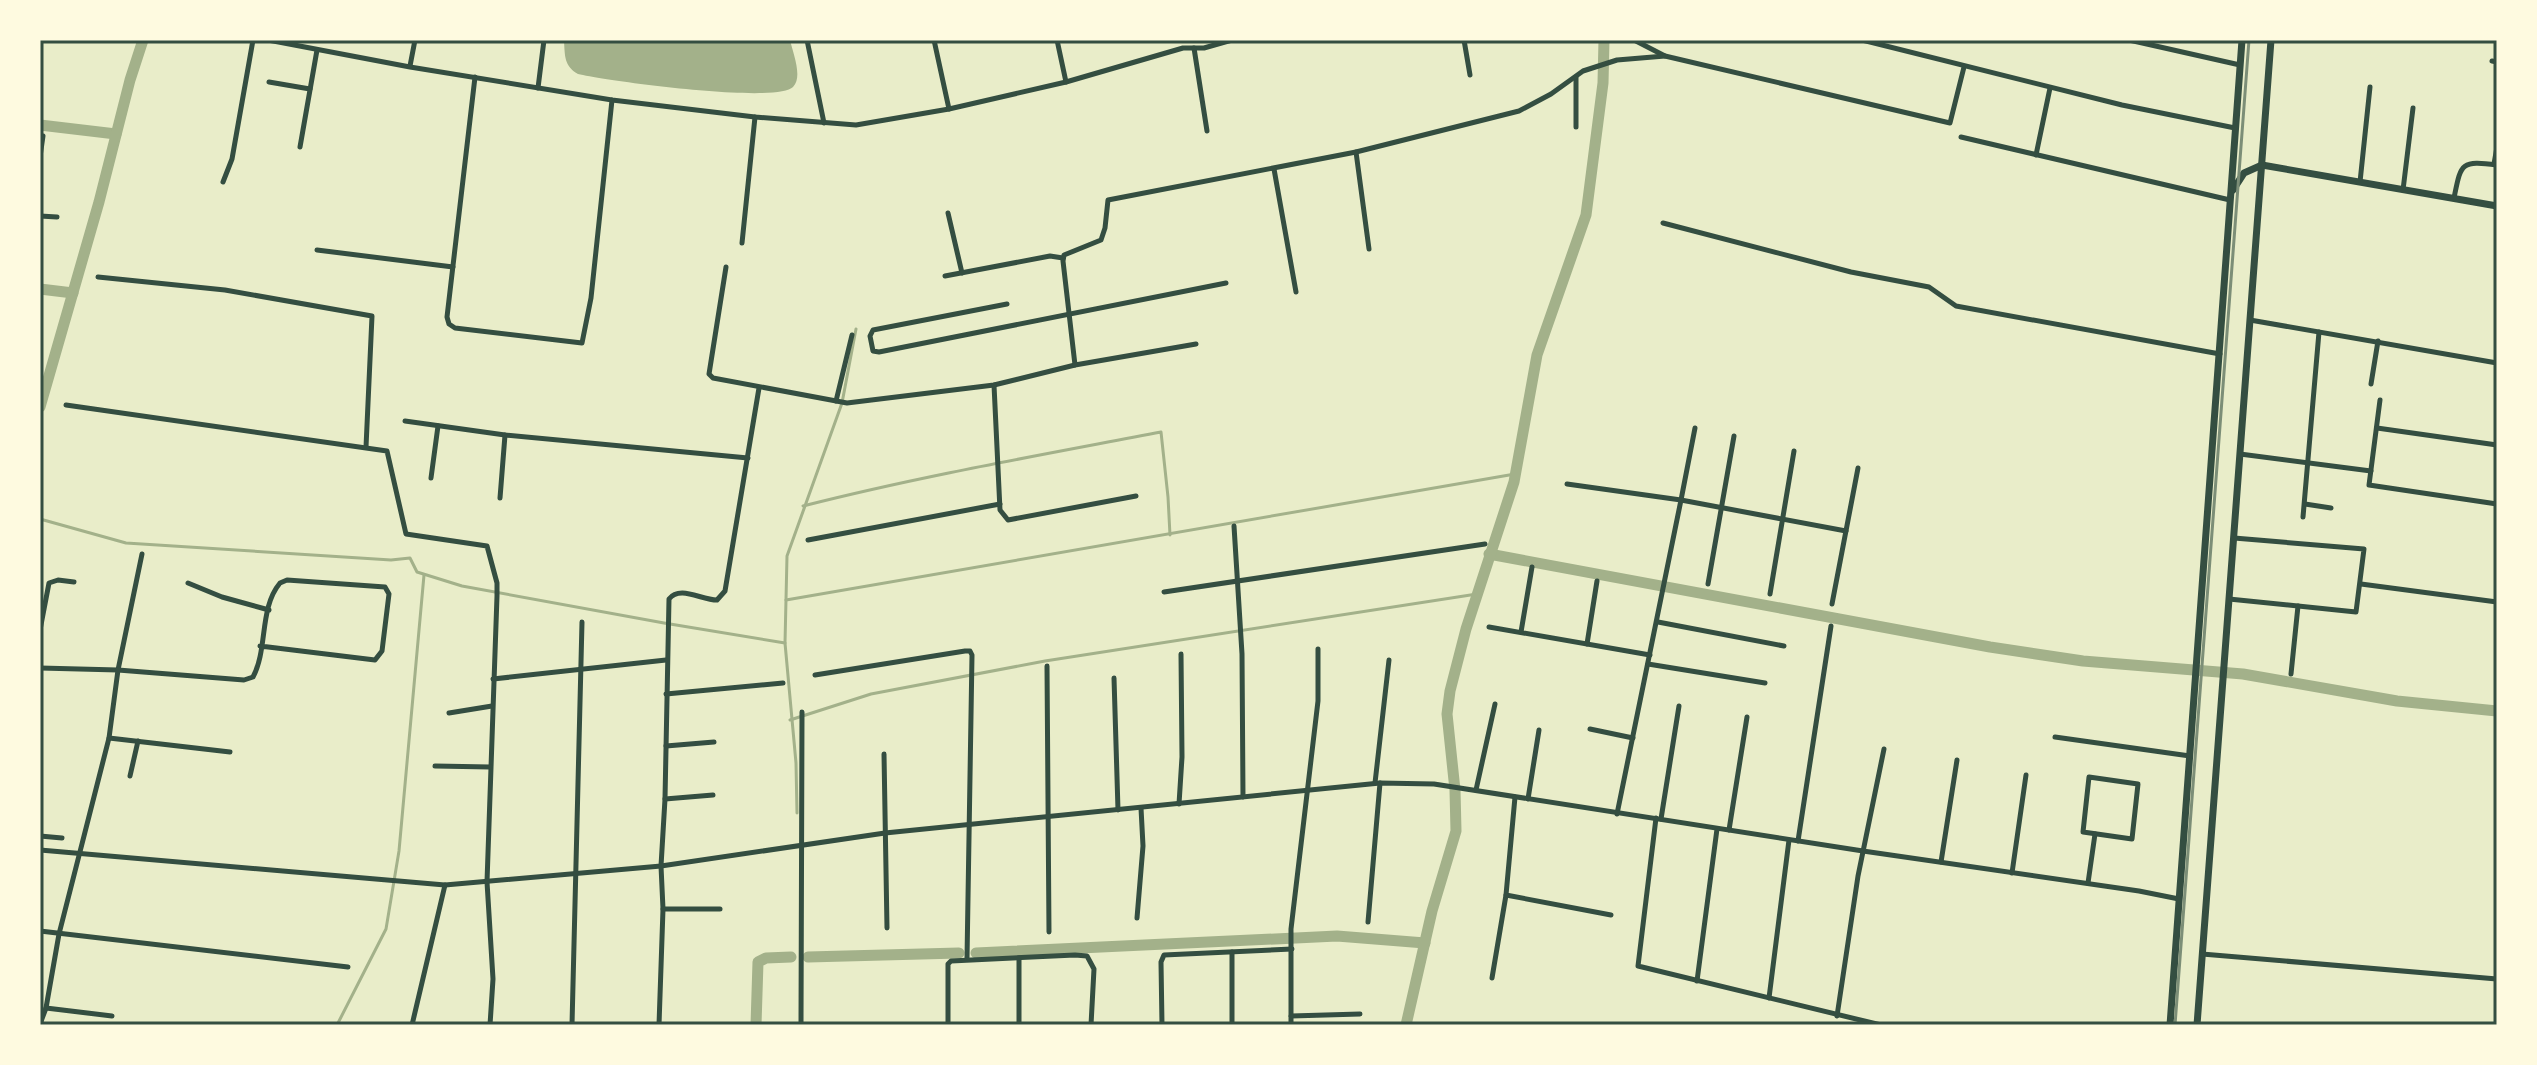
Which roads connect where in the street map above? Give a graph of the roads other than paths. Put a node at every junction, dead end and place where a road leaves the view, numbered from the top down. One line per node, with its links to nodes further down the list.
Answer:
1 (253, 40): 48 (street)
2 (268, 40): 16 (street)
3 (415, 40): 19 (street)
4 (544, 40): 27 (street)
5 (807, 40): 34 (street)
6 (934, 40): 32 (street)
7 (1057, 40): 25 (street)
8 (1232, 40): 15 (street)
9 (1464, 40): 21 (street)
10 (1634, 40): 17 (street)
11 (1862, 40): 20 (street)
12 (2129, 40): 18 (street)
13 (2242, 40): 18 (main road)
14 (2271, 40): 45 (main road)
15 (1194, 48): 25 (street); 37 (street)
16 (317, 50): 19 (street); 29 (street)
17 (1665, 56): 20 (street); 22 (street)
18 (2240, 65): 36 (main road)
19 (410, 67): 23 (street)
20 (1964, 67): 28 (street)
21 (1470, 75)
22 (1576, 76): 35 (street); 42 (street)
23 (475, 77): 27 (street); 62 (street)
24 (269, 82): 29 (street)
25 (1066, 82): 32 (street)
26 (2370, 87): 49 (street)
27 (538, 88): 30 (street)
28 (2050, 88): 36 (street); 43 (street)
29 (310, 89): 40 (street)
30 (612, 100): 33 (street); 62 (street)
31 (2413, 108): 50 (street)
32 (949, 109): 34 (street)
33 (755, 117): 34 (street); 58 (street)
34 (824, 123)
35 (1576, 127)
36 (2235, 128): 52 (main road)
37 (1207, 131)
38 (43, 136): 44 (street)
39 (1961, 137): 43 (street)
40 (300, 147)
41 (2497, 147): 46 (street)
42 (1356, 152): 47 (street); 59 (street)
43 (2036, 155): 52 (street)
44 (40, 157)
45 (2262, 165): 49 (main road); 52 (main road); 71 (main road)
46 (2495, 165): 51 (street)
47 (1274, 169): 61 (street); 68 (street)
48 (223, 182)
49 (2360, 182): 50 (main road)
50 (2403, 190): 51 (main road)
51 (2454, 198): 53 (main road)
52 (2230, 200): 76 (main road)
53 (2497, 206)
54 (948, 213): 64 (street)
55 (40, 216): 56 (street)
56 (57, 217)
57 (1663, 223): 76 (street)
58 (742, 243)
59 (1369, 249)
60 (317, 250): 62 (street)
61 (1063, 258): 64 (street); 70 (street)
62 (453, 267)
63 (726, 267): 81 (street)
64 (962, 273): 65 (street)
65 (945, 276)
66 (98, 277): 92 (street)
67 (1226, 283): 70 (street)
68 (1296, 292)
69 (1007, 304): 70 (street)
70 (1069, 313): 78 (street)
71 (2250, 320): 72 (street); 94 (main road)
72 (2319, 332): 74 (street); 96 (street)
73 (852, 335): 83 (street)
74 (2378, 341): 77 (street); 79 (street)
75 (1196, 344): 78 (street)
76 (2220, 354): 174 (main road)
77 (2497, 363)
78 (1075, 365): 80 (street)
79 (2371, 384)
80 (994, 385): 83 (street); 104 (street)
81 (759, 388): 83 (street); 95 (street)
82 (2380, 400): 88 (street)
83 (838, 402)
84 (66, 405): 92 (street)
85 (405, 421): 86 (street)
86 (438, 426): 89 (street); 99 (street)
87 (1695, 428): 103 (street)
88 (2377, 428): 91 (street); 98 (street)
89 (505, 435): 95 (street); 102 (street)
90 (1734, 436): 107 (street)
91 (2497, 445)
92 (366, 447): 153 (street)
93 (1794, 451): 110 (street)
94 (2240, 454): 96 (street); 113 (main road)
95 (748, 458): 143 (street)
96 (2308, 462): 98 (street); 105 (street)
97 (1858, 468): 112 (street)
98 (2371, 471): 106 (street)
99 (431, 478)
100 (1567, 484): 103 (street)
101 (1136, 496): 104 (street)
102 (500, 498)
103 (1681, 500): 107 (street); 132 (street)
104 (1000, 504): 114 (street)
105 (2305, 504): 108 (street); 109 (street)
106 (2497, 504)
107 (1721, 508): 110 (street); 122 (street)
108 (2331, 508)
109 (2303, 517)
110 (1782, 519): 112 (street); 125 (street)
111 (1234, 526): 118 (street)
112 (1846, 531): 128 (street)
113 (2234, 538): 123 (street); 126 (main road)
114 (808, 540)
115 (1485, 544): 118 (street)
116 (142, 554): 149 (street)
117 (1532, 567): 136 (street)
118 (1239, 580): 124 (street); 184 (street)
119 (1597, 581): 137 (street)
120 (74, 582): 135 (street)
121 (188, 583): 130 (street)
122 (1708, 584)
123 (2361, 584): 127 (street); 129 (street)
124 (1164, 592)
125 (1770, 594)
126 (2229, 599): 129 (street); 227 (main road)
127 (2497, 602)
128 (1832, 604)
129 (2298, 606): 150 (street)
130 (269, 610): 138 (street); 138 (street)
131 (582, 622): 148 (street)
132 (1658, 622): 139 (street); 142 (street)
133 (1831, 626): 202 (street)
134 (1489, 627): 136 (street)
135 (40, 630)
136 (1521, 632): 137 (street)
137 (1587, 644): 142 (street)
138 (260, 646): 149 (street)
139 (1784, 646)
140 (1318, 649): 181 (street)
141 (1181, 654): 188 (street)
142 (1650, 655): 145 (street)
143 (666, 660): 148 (street); 156 (street)
144 (1389, 660): 180 (street)
145 (1648, 664): 155 (street); 167 (street)
146 (1047, 666): 192 (street)
147 (40, 668): 149 (street)
148 (581, 668): 153 (street); 209 (street)
149 (118, 670): 166 (street)
150 (2291, 674)
151 (815, 675): 194 (street)
152 (1114, 678): 190 (street)
153 (493, 679): 158 (street)
154 (783, 683): 156 (street)
155 (1765, 683)
156 (666, 694): 170 (street)
157 (1495, 704): 182 (street)
158 (492, 706): 161 (street); 177 (street)
159 (1679, 706): 193 (street)
160 (802, 712): 203 (street)
161 (449, 713)
162 (1747, 717): 196 (street)
163 (1590, 729): 167 (street)
164 (1539, 730): 187 (street)
165 (2055, 737): 174 (street)
166 (109, 738): 168 (street); 206 (street)
167 (1633, 738): 191 (street)
168 (138, 741): 172 (street); 179 (street)
169 (714, 742): 170 (street)
170 (666, 746): 186 (street)
171 (1884, 749): 205 (street)
172 (230, 752)
173 (884, 754): 197 (street)
174 (2190, 756): 215 (main road)
175 (1957, 760): 207 (street)
176 (435, 766): 177 (street)
177 (490, 767): 211 (street)
178 (2026, 775): 210 (street)
179 (130, 776)
180 (1378, 783): 181 (street); 182 (street); 220 (street)
181 (1308, 790): 184 (street); 225 (street)
182 (1476, 790): 185 (street)
183 (713, 795): 186 (street)
184 (1243, 797): 188 (street)
185 (1515, 797): 187 (street); 214 (street)
186 (665, 799): 208 (street)
187 (1528, 799): 191 (street)
188 (1179, 804): 189 (street)
189 (1141, 808): 190 (street); 219 (street)
190 (1118, 810): 192 (street)
191 (1617, 814): 193 (street)
192 (1048, 815): 194 (street); 223 (street)
193 (1659, 818): 195 (street); 233 (street)
194 (969, 825): 197 (street); 229 (street)
195 (1717, 829): 196 (street); 233 (street)
196 (1729, 831): 201 (street)
197 (885, 833): 203 (street); 221 (street)
198 (2095, 834): 198 (street); 212 (street)
199 (40, 836): 200 (street)
200 (62, 838)
201 (1789, 840): 202 (street); 234 (street)
202 (1798, 841): 205 (street)
203 (801, 844): 208 (street); 245 (street)
204 (40, 850): 206 (street)
205 (1863, 851): 207 (street); 239 (street)
206 (79, 853): 213 (street); 224 (street)
207 (1941, 862): 210 (street)
208 (661, 866): 209 (street); 216 (street)
209 (574, 873): 211 (street); 243 (street)
210 (2012, 873): 212 (street)
211 (487, 882): 213 (street); 242 (street)
212 (2088, 883): 215 (street)
213 (445, 885): 241 (street)
214 (1506, 895): 218 (street); 231 (street)
215 (2179, 899): 253 (main road)
216 (663, 909): 217 (street); 244 (street)
217 (720, 909)
218 (1611, 915)
219 (1137, 918)
220 (1368, 922)
221 (887, 928)
222 (40, 931): 224 (street)
223 (1049, 932)
224 (59, 934): 230 (street); 235 (street)
225 (1292, 946): 226 (street); 238 (street)
226 (1232, 952): 249 (street); 250 (street)
227 (2202, 954): 232 (street); 254 (main road)
228 (1019, 958): 229 (street); 247 (street); 248 (street)
229 (967, 959): 246 (street)
230 (348, 967)
231 (1492, 978)
232 (2497, 979)
233 (1697, 981): 234 (street)
234 (1769, 998): 239 (street)
235 (46, 1008): 237 (street); 240 (street)
236 (1360, 1014): 238 (street)
237 (112, 1016)
238 (1291, 1016): 251 (street)
239 (1837, 1016): 252 (street)
240 (40, 1024)
241 (412, 1025)
242 (490, 1025)
243 (572, 1025)
244 (659, 1025)
245 (801, 1025)
246 (948, 1025)
247 (1019, 1025)
248 (1091, 1025)
249 (1162, 1025)
250 (1232, 1025)
251 (1291, 1025)
252 (1881, 1025)
253 (2170, 1025)
254 (2197, 1025)

